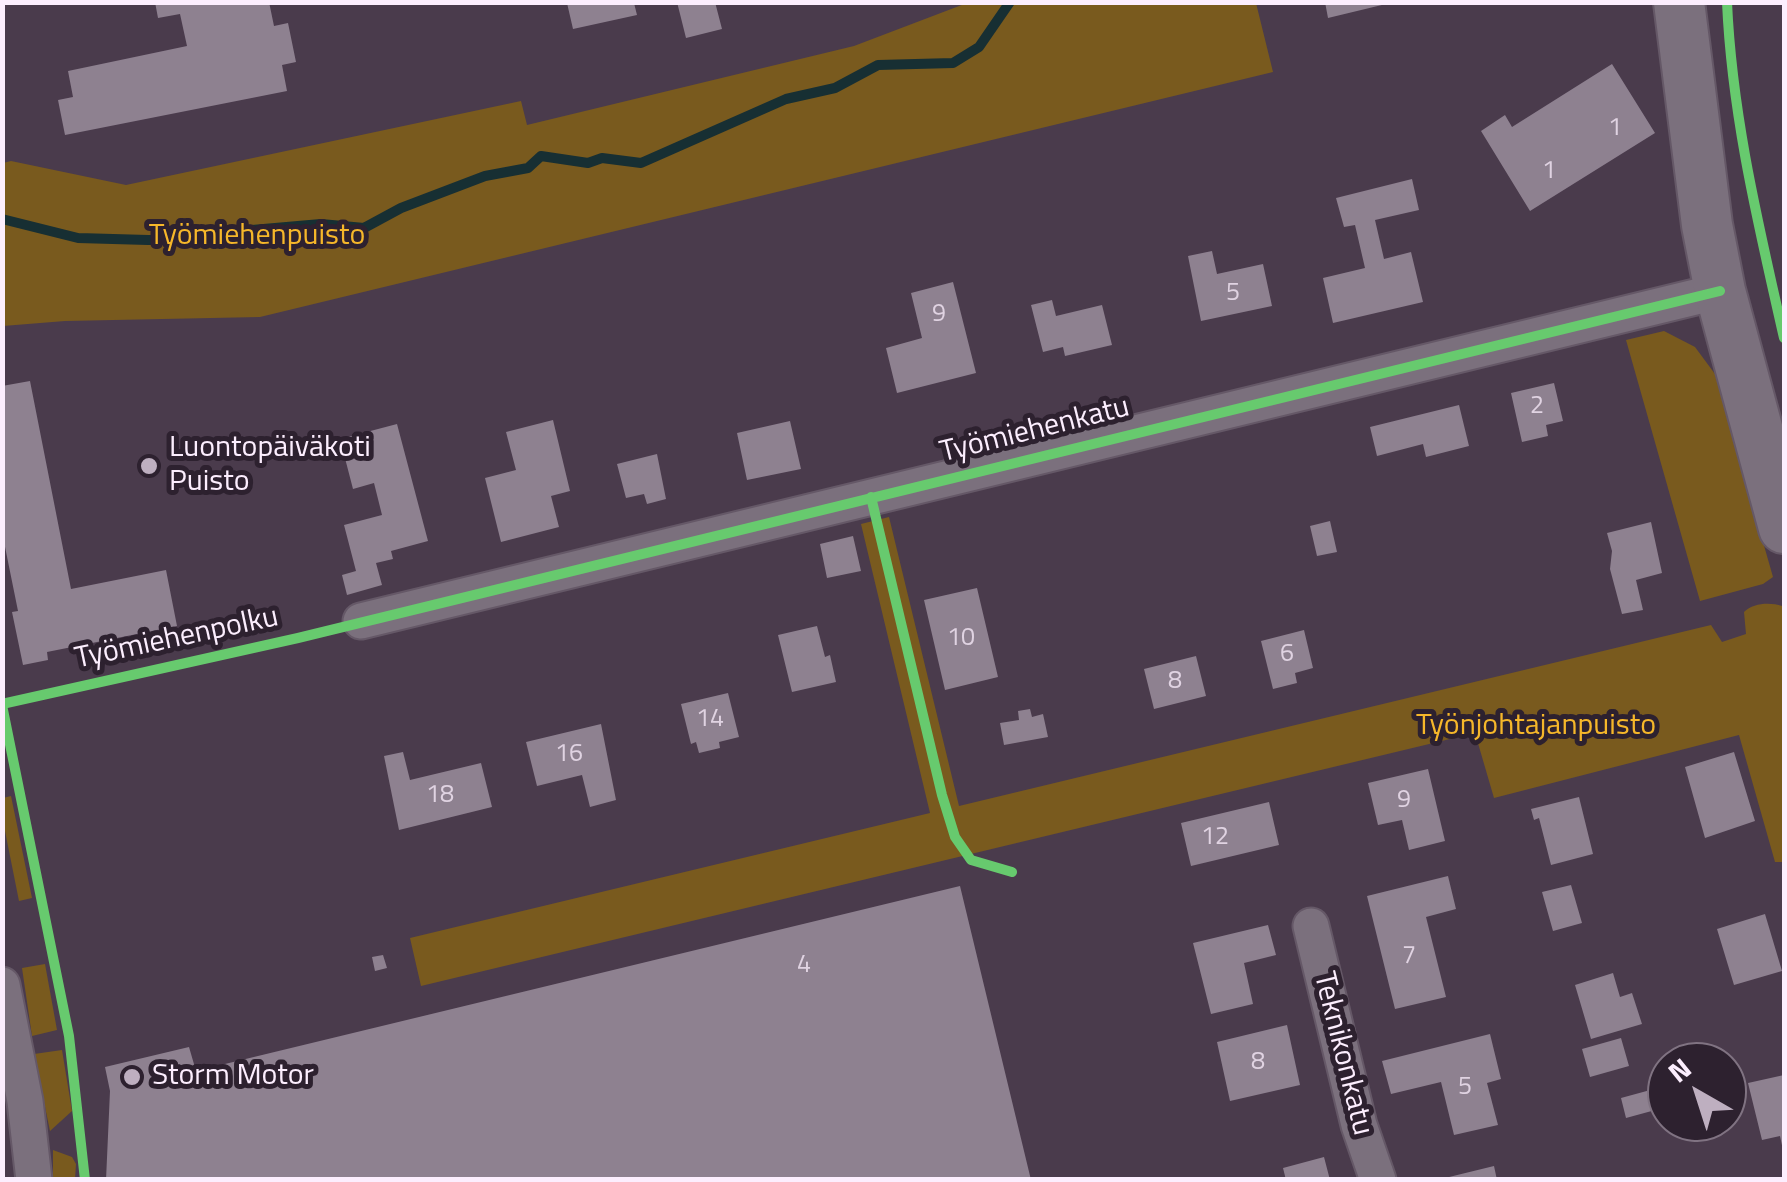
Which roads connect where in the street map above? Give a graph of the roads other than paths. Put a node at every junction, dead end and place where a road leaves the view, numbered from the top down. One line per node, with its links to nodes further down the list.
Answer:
1 (1678, 2): 2 (street)
2 (1720, 291): 3 (street); 5 (street, Työmiehenkatu)
3 (1769, 411): 4 (street)
4 (1784, 528)
5 (361, 621)
6 (1311, 926): 10 (street, Teknikonkatu)
7 (2, 986): 8 (street)
8 (14, 1103): 9 (street)
9 (34, 1180)
10 (1378, 1180)

